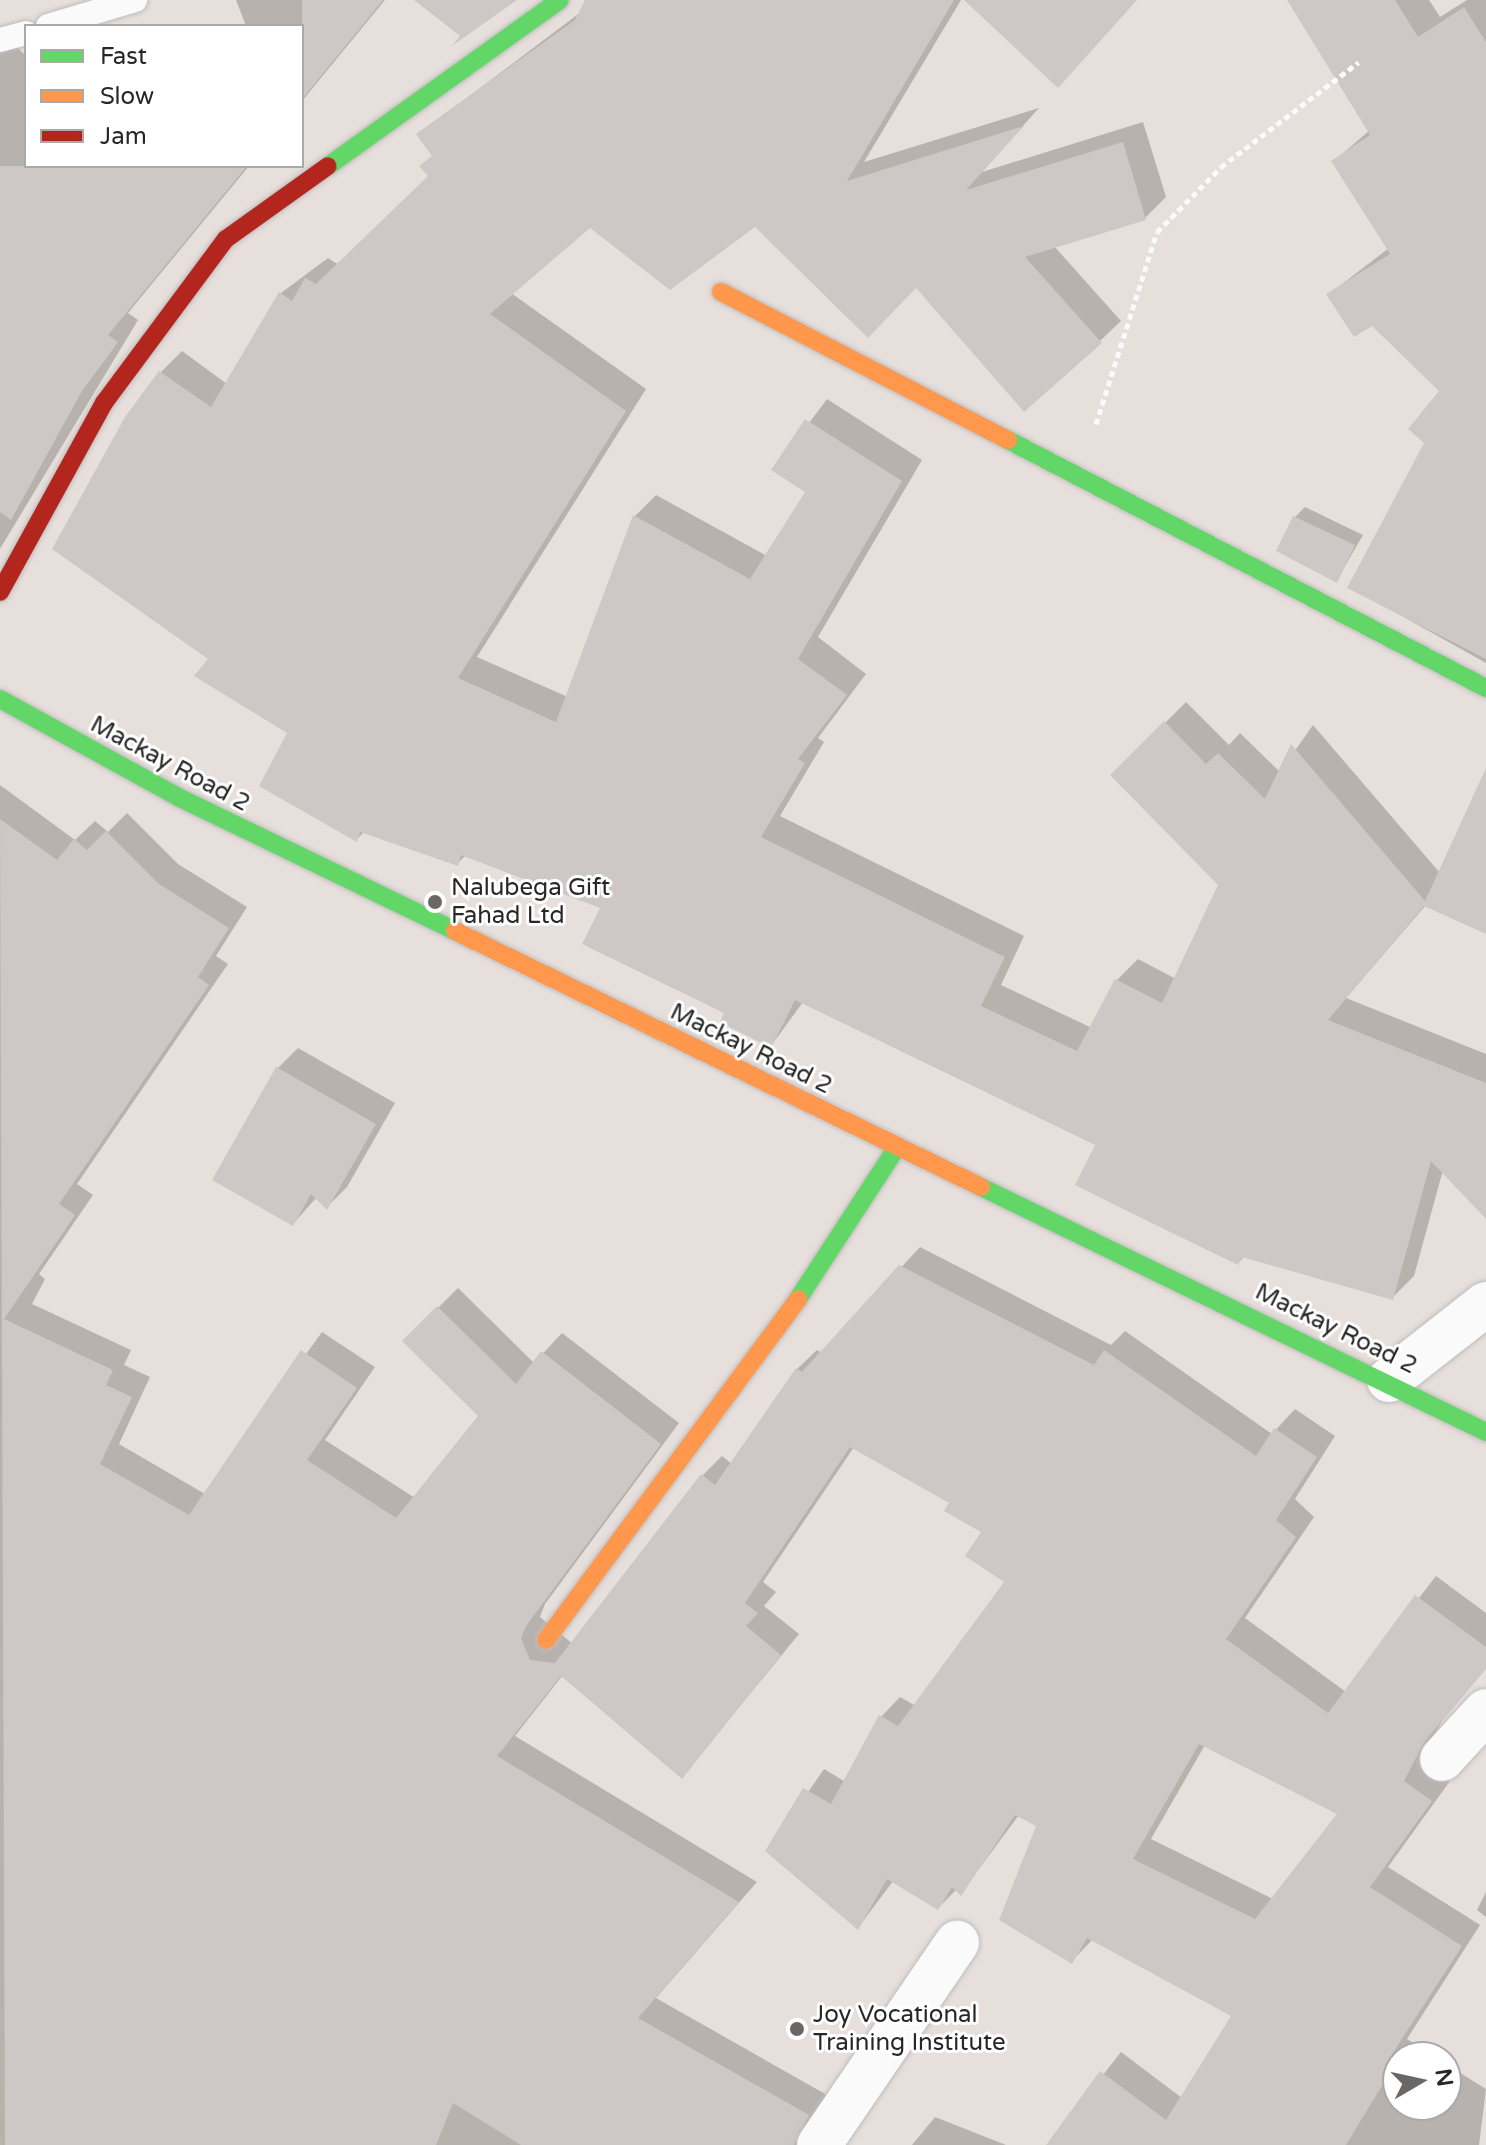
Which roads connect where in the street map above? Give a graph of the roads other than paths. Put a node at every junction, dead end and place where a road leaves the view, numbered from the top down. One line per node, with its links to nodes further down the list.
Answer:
1 (135, 0): 3 (lane)
2 (560, 0): 7 (street)
3 (55, 24)
4 (24, 34): 5 (lane)
5 (0, 40)
6 (721, 292): 8 (street)
7 (0, 592)
8 (1486, 688)
9 (0, 699): 10 (street, Mackay Road 2)
10 (897, 1147): 12 (street, Mackay Road 2); 14 (street)
11 (1486, 1304): 12 (street)
12 (1389, 1380): 13 (street, Mackay Road 2)
13 (1486, 1432)
14 (546, 1640)
15 (1486, 1711): 16 (street)
16 (1442, 1759)
17 (957, 1943): 18 (street)
18 (819, 2145)

